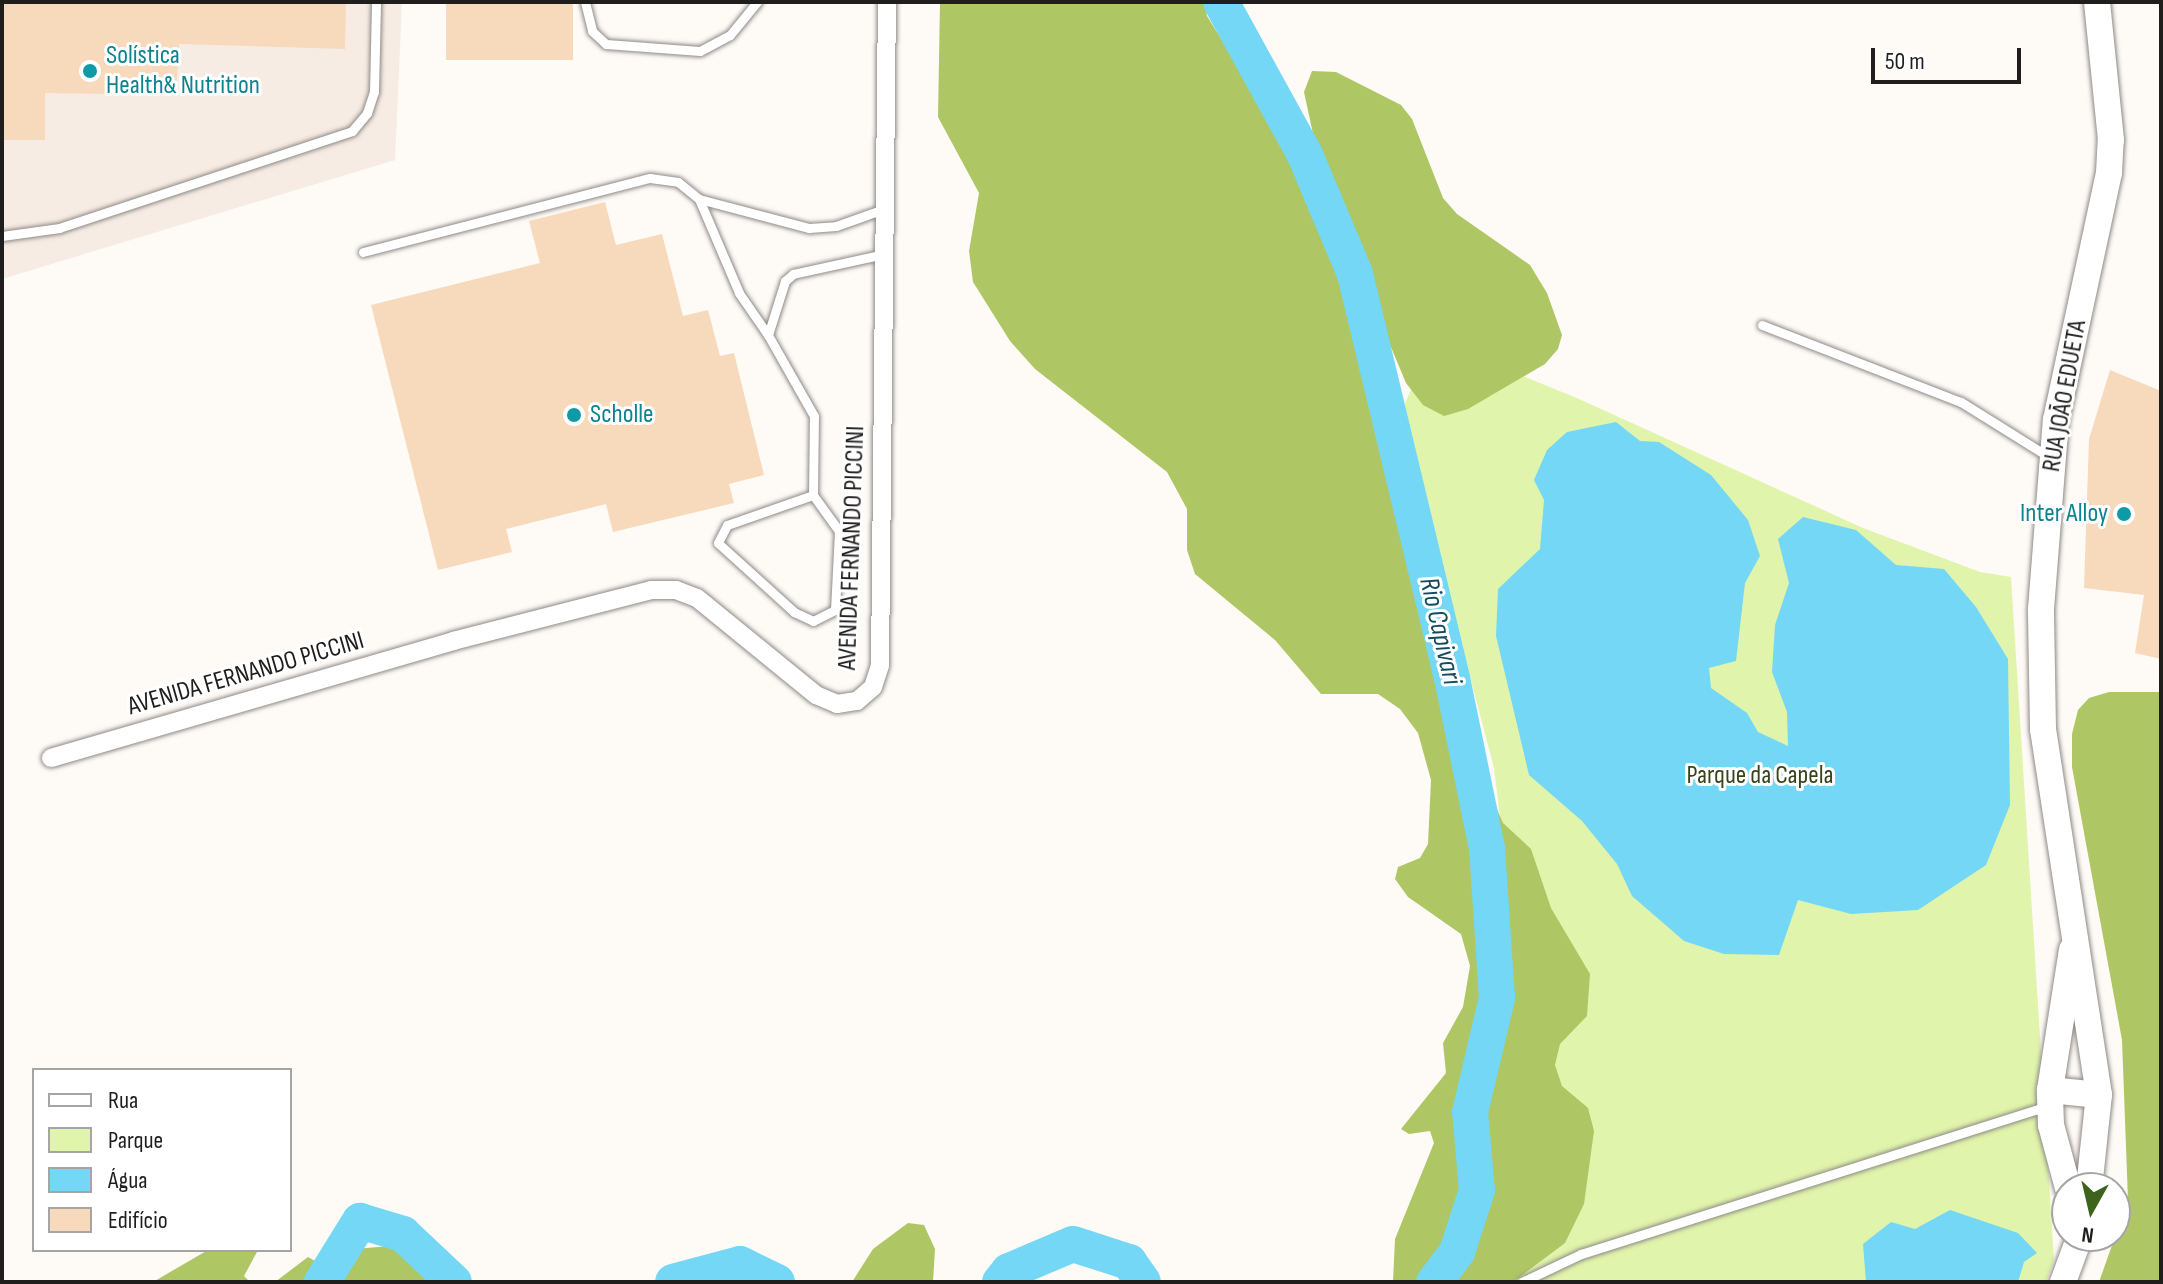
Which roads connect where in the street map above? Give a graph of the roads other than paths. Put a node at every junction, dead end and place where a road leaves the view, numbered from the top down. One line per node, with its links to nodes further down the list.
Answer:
1 (376, 2): 8 (lane)
2 (585, 2): 3 (lane)
3 (757, 2)
4 (887, 2): 7 (street, AVENIDA FERNANDO PICCINI)
5 (2097, 2): 13 (street, RUA JOÃO EDUETA)
6 (699, 199): 7 (lane); 9 (lane); 12 (lane)
7 (884, 209): 10 (street, AVENIDA FERNANDO PICCINI)
8 (2, 236)
9 (363, 252)
10 (884, 254): 12 (lane); 15 (street, AVENIDA FERNANDO PICCINI)
11 (1762, 325): 13 (lane)
12 (768, 335): 14 (lane)
13 (2052, 459): 16 (street, RUA JOÃO EDUETA)
14 (813, 495): 14 (lane)
15 (51, 758)
16 (2074, 934): 17 (street, RUA JOÃO EDUETA); 18 (street, RUA JOÃO EDUETA)
17 (2099, 1095): 18 (street); 19 (street, RUA JOÃO EDUETA)
18 (2050, 1107): 19 (street); 20 (street, RUA JOÃO EDUETA); 23 (lane)
19 (2096, 1124): 21 (street, RUA JOÃO EDUETA)
20 (2064, 1172)
21 (2091, 1172)
22 (2071, 1252): 24 (street)
23 (1522, 1282)
24 (2063, 1282)

